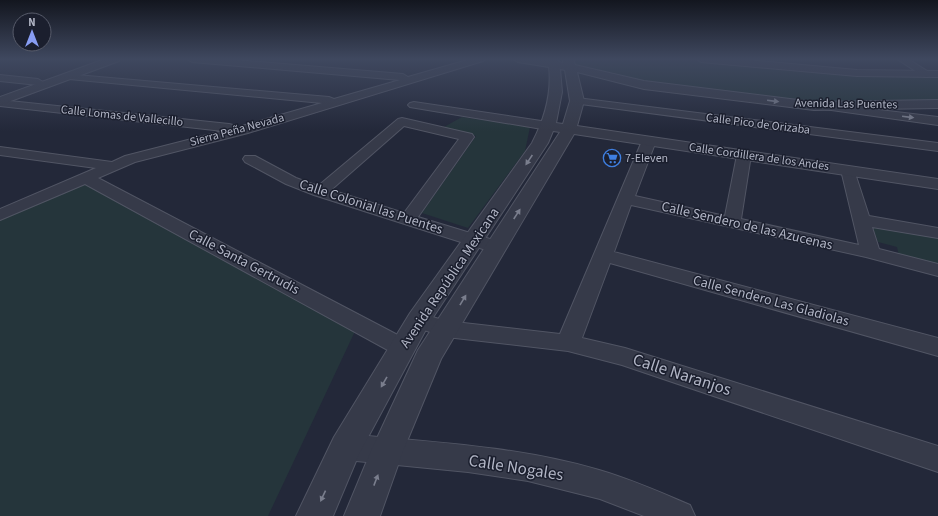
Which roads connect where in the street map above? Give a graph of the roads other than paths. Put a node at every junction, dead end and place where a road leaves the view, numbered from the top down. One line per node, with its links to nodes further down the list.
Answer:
1 (35, 83): 8 (street)
2 (50, 83): 11 (street)
3 (145, 83): 9 (street)
4 (397, 83): 9 (street, Sierra Peña Nevada)
5 (555, 83): 18 (street, Avenida República Mexicana)
6 (573, 83): 10 (street, Avenida República Mexicana)
7 (637, 83): 15 (street, Avenida Las Puentes, one-way to 15)
8 (0, 96)
9 (338, 101): 19 (street, Sierra Peña Nevada)
10 (577, 101): 20 (street, Avenida República Mexicana); 22 (street, Calle Pico de Orizaba)
11 (0, 102): 19 (street, Calle Lomas de Vallecillo)
12 (919, 104): 13 (street, Avenida Las Puentes); 15 (street, Avenida Las Puentes); 16 (street)
13 (938, 104)
14 (414, 105): 18 (street, Calle Cordillera de los Andes)
15 (814, 106): 17 (street, one-way to 17)
16 (938, 116)
17 (938, 121)
18 (548, 126): 20 (street, Calle Cordillera de los Andes); 37 (street, Avenida República Mexicana, one-way to 37)
19 (243, 130): 26 (street, Sierra Peña Nevada)
20 (570, 130): 21 (street, Calle Cordillera de los Andes); 37 (street, Avenida República Mexicana, one-way to 20)
21 (649, 141): 24 (street, Calle Cordillera de los Andes); 31 (street)
22 (938, 148)
23 (0, 151): 26 (street)
24 (744, 155): 27 (street, Calle Cordillera de los Andes); 35 (street)
25 (250, 159): 30 (street, Calle Colonial las Puentes)
26 (113, 166): 28 (street, Sierra Peña Nevada)
27 (848, 170): 29 (street, Calle Cordillera de los Andes); 34 (street)
28 (84, 178): 32 (street, Sierra Peña Nevada); 44 (street, Calle Santa Gertrudis)
29 (938, 184)
30 (320, 192): 33 (street, Calle Colonial las Puentes); 33 (street)
31 (625, 199): 35 (street, Calle Sendero de las Azucenas); 39 (street)
32 (0, 215)
33 (408, 219): 37 (street, Calle Colonial las Puentes)
34 (861, 220): 36 (street); 38 (street)
35 (732, 223): 38 (street, Calle Sendero de las Azucenas)
36 (938, 233)
37 (485, 244): 41 (street, Avenida República Mexicana); 42 (street, Avenida República Mexicana, one-way to 37)
38 (868, 252): 40 (street, Calle Sendero de las Azucenas)
39 (604, 255): 43 (street); 45 (street, Calle Sendero Las Gladiolas)
40 (938, 270)
41 (418, 321): 42 (street, Calle Naranjos); 44 (street, Avenida República Mexicana)
42 (446, 329): 43 (street, Calle Naranjos); 47 (street, Avenida República Mexicana)
43 (568, 343): 48 (street, Calle Naranjos)
44 (403, 348): 46 (street, Avenida República Mexicana, one-way to 46)
45 (938, 348)
46 (346, 447): 47 (street, Calle Nogales); 49 (street, Avenida República Mexicana, one-way to 49)
47 (386, 451): 50 (street, Avenida República Mexicana, one-way to 47); 51 (street, Calle Nogales)
48 (938, 459)
49 (314, 516)
50 (362, 516)
51 (679, 516)

